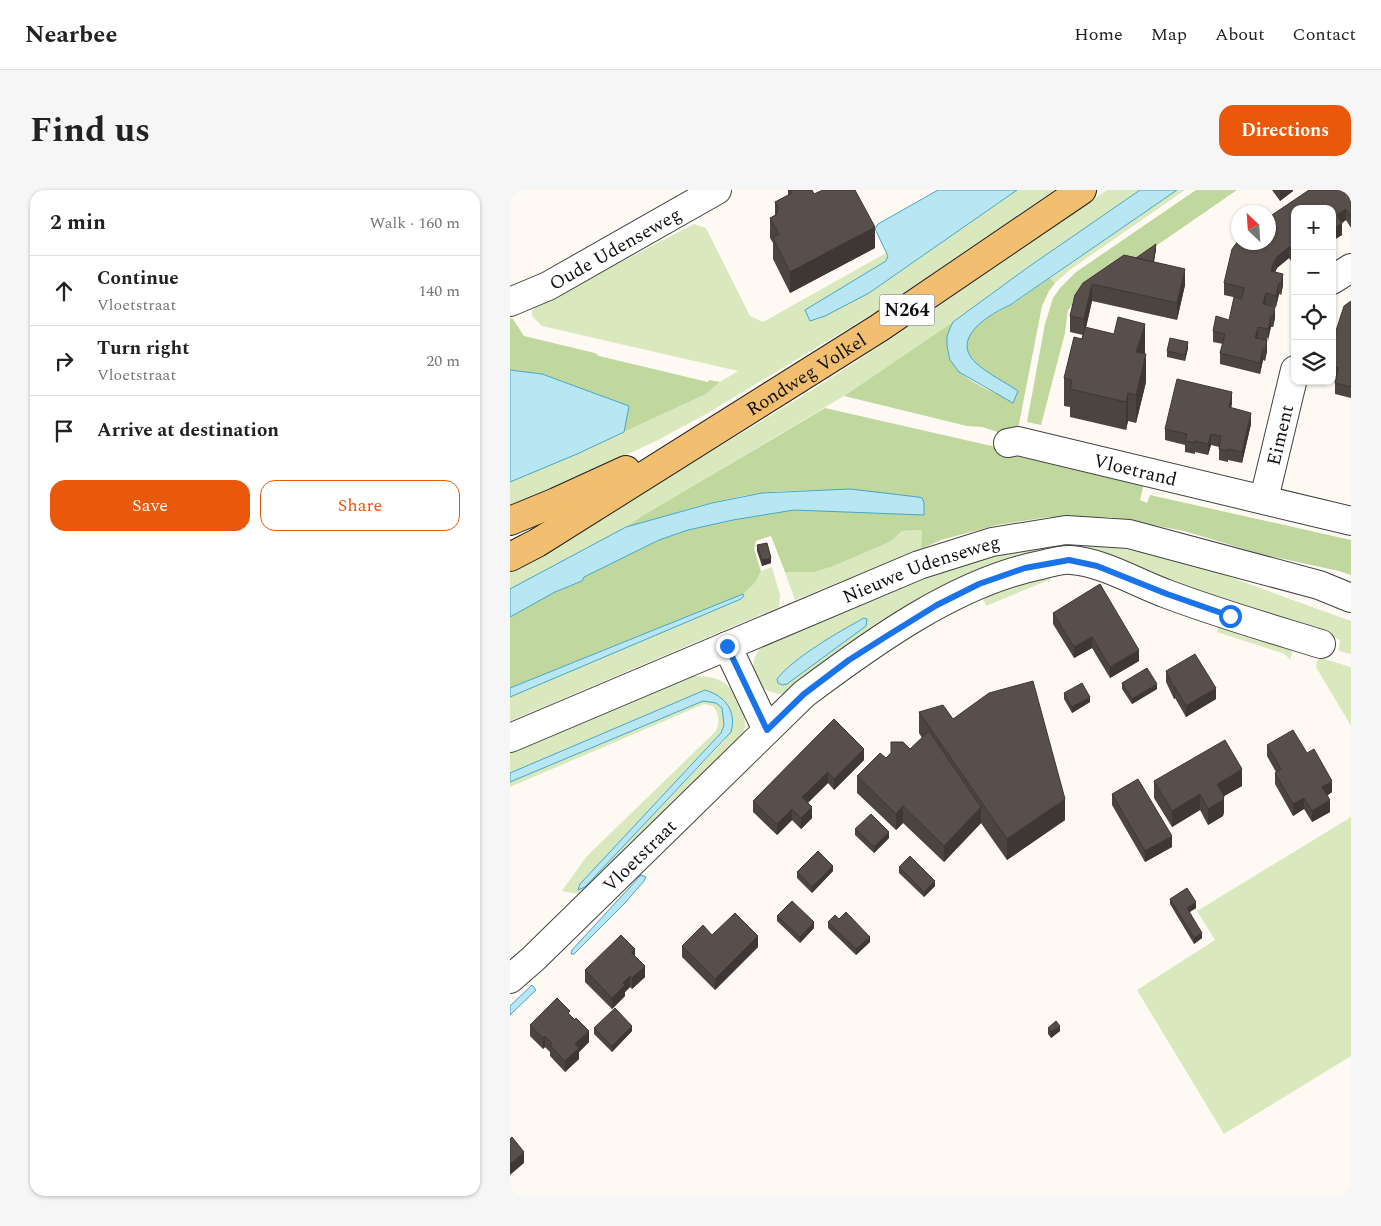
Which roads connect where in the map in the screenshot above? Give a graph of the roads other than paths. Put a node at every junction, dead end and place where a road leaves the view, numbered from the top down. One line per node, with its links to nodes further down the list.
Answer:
1 (717, 190): 5 (street, Oude Udenseweg)
2 (1082, 190): 7 (main road, Rondweg Volkel / N264)
3 (1351, 268): 4 (street)
4 (1336, 277)
5 (510, 302)
6 (1291, 385): 9 (street, Eiment)
7 (727, 423): 10 (main road, Rondweg Volkel / N264); 12 (main road, Rondweg Volkel / N264)
8 (1008, 443): 9 (street, Vloetrand)
9 (1264, 499): 11 (street, Vloetrand)
10 (510, 520)
11 (1351, 521)
12 (510, 556)
13 (1351, 598): 15 (street, Nieuwe Udenseweg)
14 (1321, 644): 16 (street, Vloetstraat)
15 (727, 646): 16 (street); 17 (street, Nieuwe Udenseweg)
16 (767, 730): 18 (street, Vloetstraat)
17 (510, 738)
18 (510, 979)

